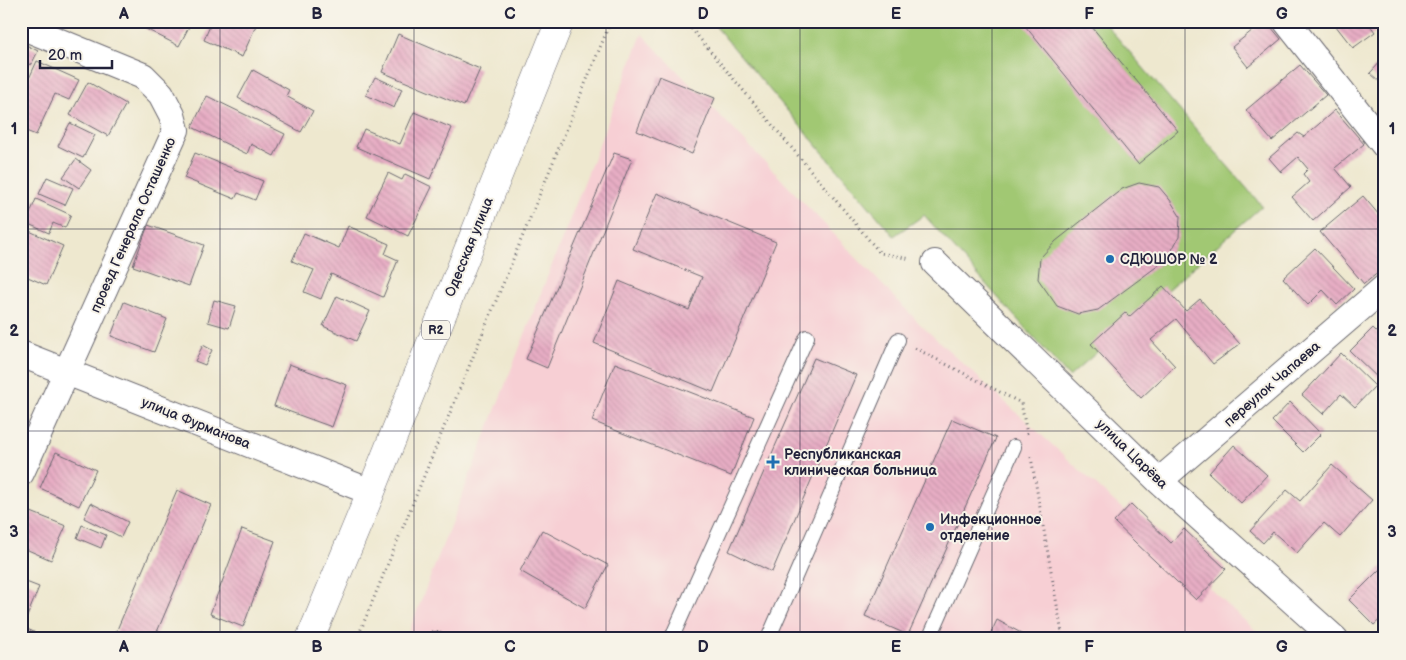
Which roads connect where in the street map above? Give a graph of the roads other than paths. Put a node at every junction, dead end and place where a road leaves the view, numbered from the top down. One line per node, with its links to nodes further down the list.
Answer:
1 (560, 21): 14 (main road, Одесская улица / R2)
2 (1286, 21): 4 (street)
3 (21, 26): 10 (street, проезд Генерала Осташенко)
4 (1385, 146)
5 (935, 263): 13 (street, улица Царёва)
6 (1385, 287): 13 (street, переулок Чапаева)
7 (807, 337): 15 (lane)
8 (898, 340): 17 (lane)
9 (21, 354): 10 (street, улица Фурманова)
10 (66, 372): 12 (street, проезд Генерала Осташенко); 14 (street, улица Фурманова)
11 (1014, 447): 18 (lane)
12 (21, 473)
13 (1159, 482): 19 (street, улица Царёва)
14 (371, 492): 16 (main road, Одесская улица / R2)
15 (674, 638)
16 (310, 639)
17 (768, 639)
18 (929, 639)
19 (1335, 639)

